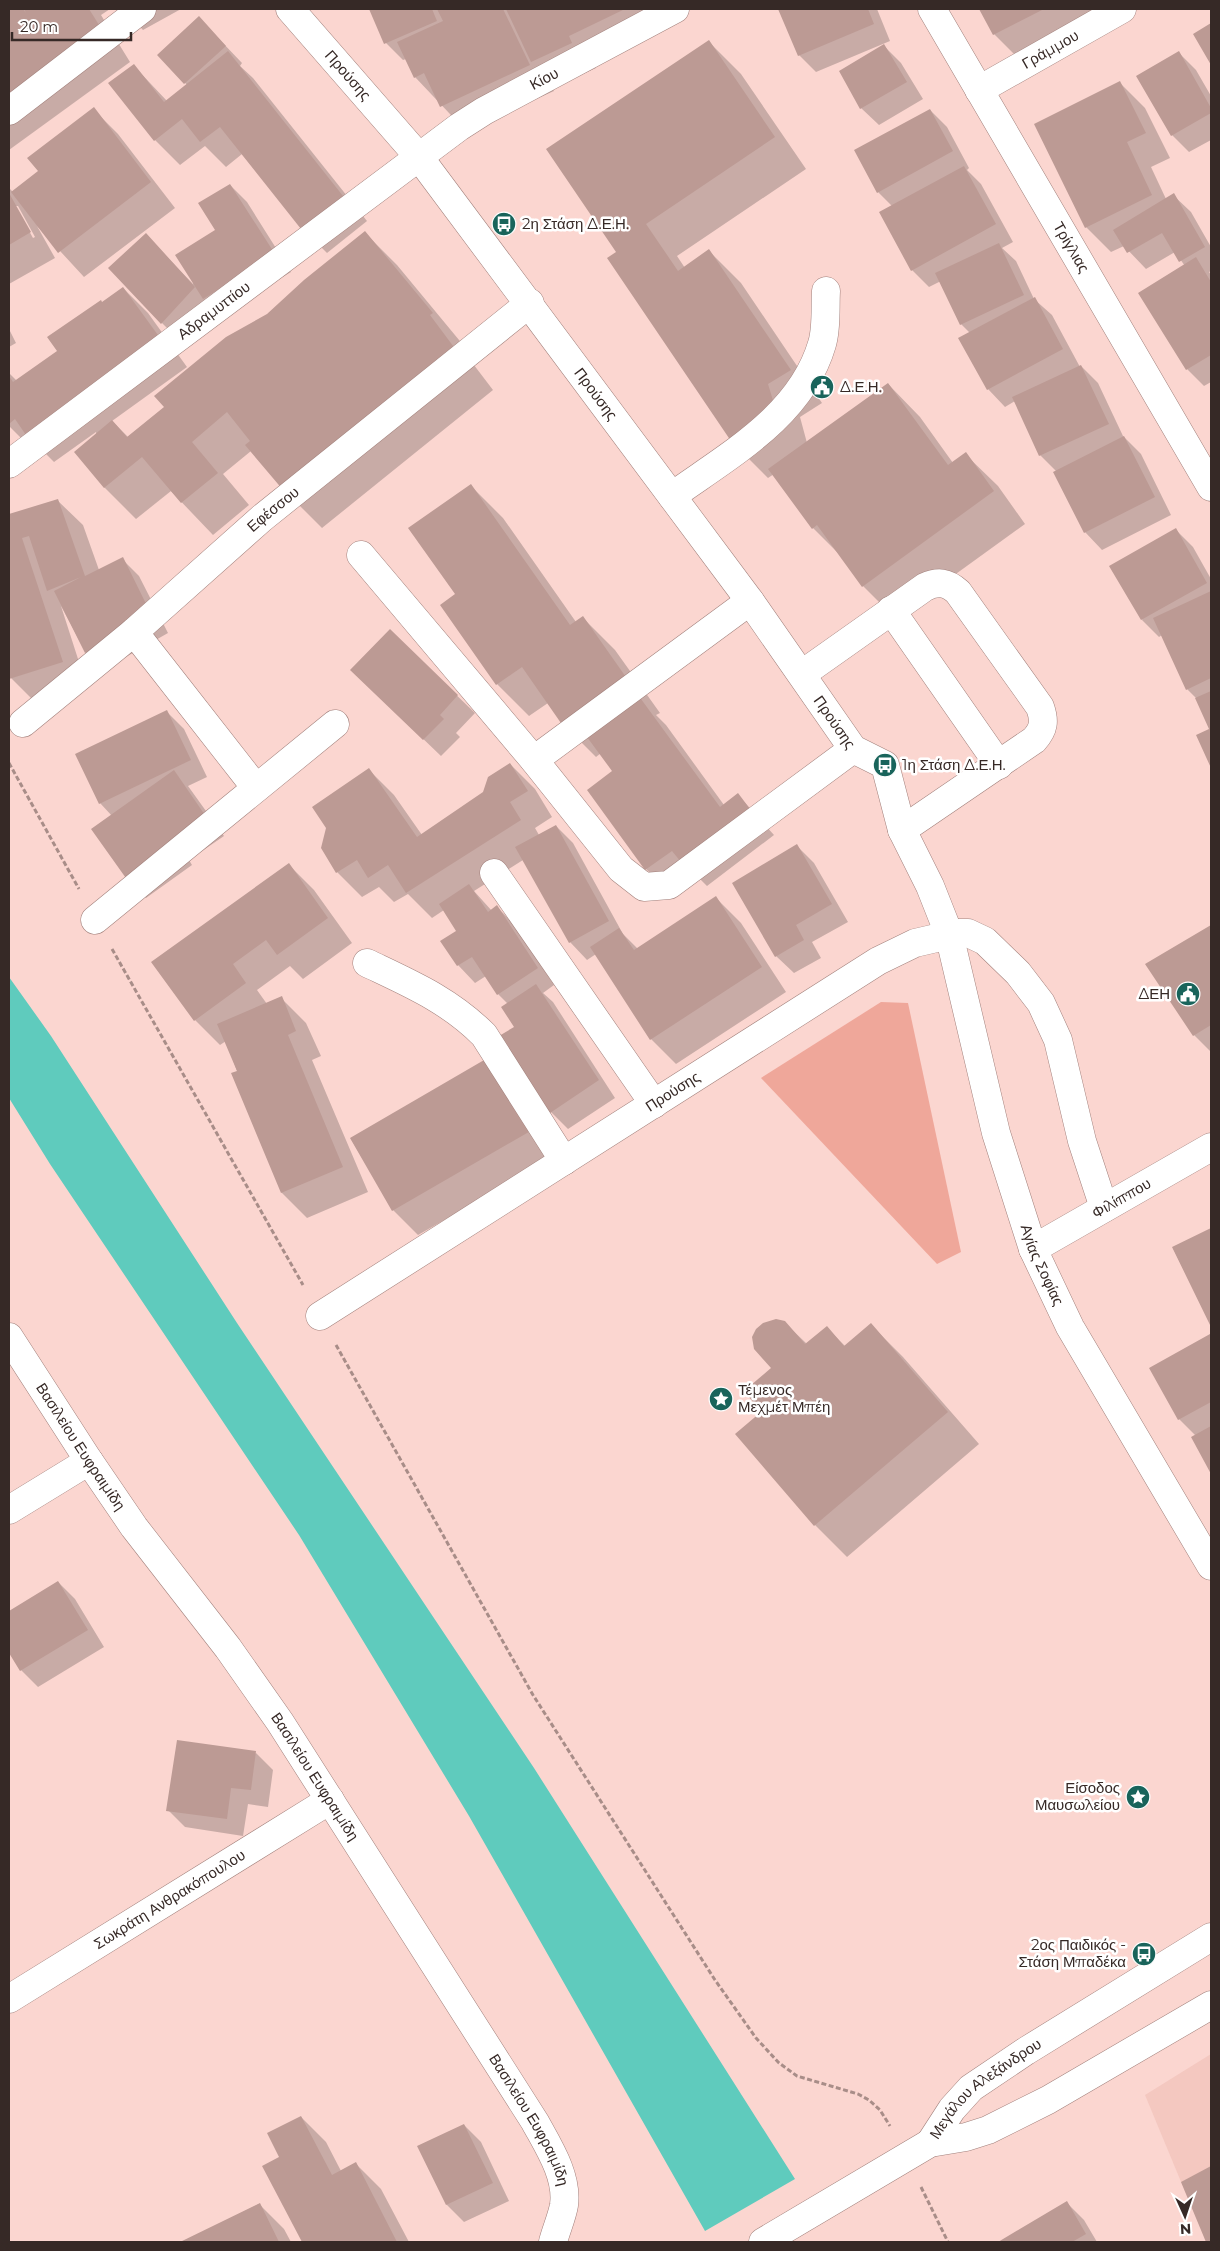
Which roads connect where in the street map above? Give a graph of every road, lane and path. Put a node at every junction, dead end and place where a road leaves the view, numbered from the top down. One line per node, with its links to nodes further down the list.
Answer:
1 (142, 9): 7 (street)
2 (290, 9): 8 (street, Προύσης)
3 (675, 9): 8 (street, Κίου)
4 (932, 9): 6 (street, Τρίγλιας)
5 (1122, 9): 6 (street, Γράμμου)
6 (980, 90): 12 (street, Τρίγλιας)
7 (9, 111)
8 (419, 157): 10 (street, Προύσης); 11 (street, Αδραμυττίου)
9 (826, 291): 13 (street)
10 (530, 303): 13 (street, Προύσης); 17 (street, Εφέσσου)
11 (9, 464)
12 (1211, 487)
13 (672, 496): 15 (street, Προύσης)
14 (362, 555): 22 (street)
15 (750, 601): 18 (street, Προύσης); 22 (street)
16 (891, 610): 18 (street); 24 (street); 24 (street)
17 (134, 632): 19 (street, Εφέσσου); 25 (street)
18 (802, 674): 21 (street, Προύσης)
19 (23, 723)
20 (335, 724): 25 (street)
21 (853, 749): 22 (street); 26 (street, Προύσης)
22 (534, 760)
23 (9, 763): 28 (path)
24 (999, 765): 26 (street)
25 (256, 788): 28 (street)
26 (902, 830): 29 (street, Προύσης)
27 (494, 873): 31 (street)
28 (95, 920): 36 (path)
29 (948, 934): 31 (street, Προύσης); 34 (street); 35 (street, Αγίας Σοφίας)
30 (367, 963): 33 (street)
31 (654, 1104): 33 (street, Προύσης)
32 (1211, 1147): 34 (street, Φιλίππου)
33 (564, 1161): 36 (street, Προύσης)
34 (1104, 1208): 35 (street, Φιλίππου)
35 (1033, 1249): 40 (street, Αγίας Σοφίας)
36 (320, 1316): 46 (path)
37 (9, 1337): 38 (street, Βασιλείου Ευφραιμίδη)
38 (89, 1461): 39 (street); 41 (street, Βασιλείου Ευφραιμίδη)
39 (9, 1510)
40 (1207, 1551)
41 (330, 1800): 43 (street, Σωκράτη Ανθρακόπουλου); 47 (street, Βασιλείου Ευφραιμίδη)
42 (1211, 1937): 45 (street, Μεγάλου Αλεξάνδρου)
43 (9, 1999)
44 (1211, 2005): 45 (street, Μεγάλου Αλεξάνδρου)
45 (930, 2143): 46 (street)
46 (906, 2156): 48 (street); 49 (path)
47 (553, 2242)
48 (763, 2242)
49 (948, 2242)

